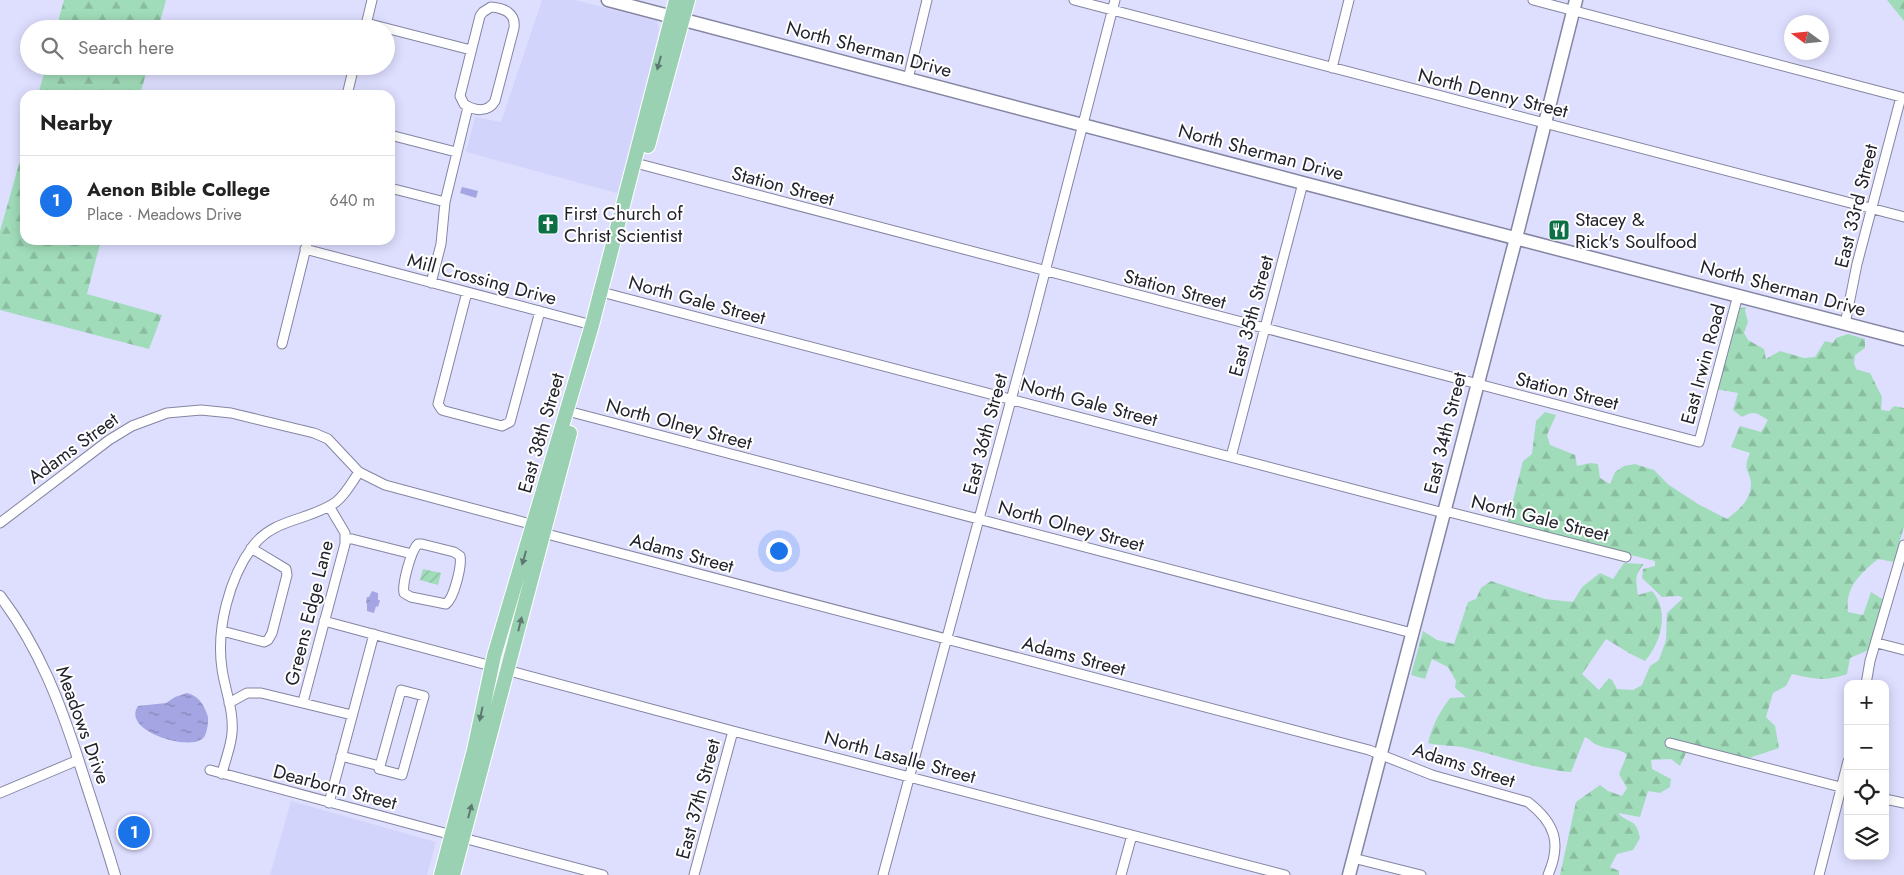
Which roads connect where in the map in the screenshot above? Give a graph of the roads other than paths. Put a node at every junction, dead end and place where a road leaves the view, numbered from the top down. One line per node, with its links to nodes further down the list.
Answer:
1 (372, 0): 14 (street)
2 (608, 0): 13 (main road, North Sherman Drive)
3 (676, 0): 13 (main road, East 38th Street)
4 (688, 0): 13 (main road, East 38th Street)
5 (927, 0): 19 (street)
6 (1074, 0): 12 (street, North Denny Street)
7 (1115, 0): 12 (street, East 36th Street)
8 (1349, 0): 17 (street)
9 (1533, 0): 11 (street)
10 (501, 4): 16 (street); 21 (street)
11 (1575, 5): 22 (main road, East 34th Street); 30 (street, East 33rd Street)
12 (1113, 10): 17 (street, North Denny Street); 23 (street, East 36th Street)
13 (677, 18): 19 (main road, North Sherman Drive); 26 (main road, East 38th Street); 41 (main road, East 38th Street, one-way to 41)
14 (367, 20)
15 (395, 33): 16 (street)
16 (472, 50): 21 (street)
17 (1332, 68): 22 (street, North Denny Street)
18 (352, 75): 20 (street)
19 (908, 79): 23 (main road, North Sherman Drive)
20 (348, 90)
21 (468, 106): 25 (street)
22 (1545, 124): 30 (street, North Denny Street); 32 (main road, East 34th Street)
23 (1084, 126): 27 (main road, North Sherman Drive); 34 (street, East 36th Street)
24 (395, 136): 25 (street)
25 (456, 152): 29 (street)
26 (643, 165): 34 (street, Station Street); 37 (main road, East 38th Street)
27 (1303, 183): 32 (main road, North Sherman Drive); 42 (street, East 35th Street)
28 (395, 189): 29 (street)
29 (445, 202): 35 (street)
30 (1872, 209): 31 (street, North Denny Street); 40 (street, East 33rd Street)
31 (1904, 217)
32 (1516, 238): 38 (main road, North Sherman Drive); 45 (main road, East 34th Street)
33 (307, 245): 35 (street, Mill Crossing Drive); 44 (street)
34 (1045, 272): 42 (street, Station Street); 46 (street, East 36th Street)
35 (431, 283): 36 (street, Mill Crossing Drive)
36 (468, 292): 39 (street, Mill Crossing Drive); 39 (street)
37 (609, 294): 46 (street, North Gale Street); 47 (main road, East 38th Street)
38 (1738, 296): 40 (main road, North Sherman Drive); 48 (street, East Irwin Road)
39 (540, 312): 41 (street, Mill Crossing Drive)
40 (1845, 324): 43 (main road, North Sherman Drive)
41 (592, 325): 55 (main road, East 38th Street)
42 (1264, 329): 45 (street, Station Street); 49 (street, East 35th Street)
43 (1904, 339)
44 (282, 344)
45 (1477, 385): 48 (street, Station Street); 52 (main road, East 34th Street)
46 (1011, 399): 49 (street, North Gale Street); 53 (street, East 36th Street)
47 (575, 413): 53 (street, North Olney Street); 55 (main road, East 38th Street)
48 (1699, 442)
49 (1231, 457): 52 (street, North Gale Street)
50 (359, 472): 51 (street); 54 (street, Adams Street); 55 (street, Adams Street)
51 (329, 506): 56 (street, Greens Edge Lane); 58 (street)
52 (1444, 512): 60 (street, North Gale Street); 64 (main road, East 34th Street)
53 (979, 518): 64 (street, North Olney Street); 66 (street, East 36th Street)
54 (0, 523)
55 (538, 529): 66 (street, Adams Street); 69 (main road, East 38th Street, one-way to 69); 70 (main road, East 38th Street, one-way to 55)
56 (346, 539): 59 (street); 62 (street, Greens Edge Lane)
57 (1904, 545): 67 (street)
58 (251, 548): 63 (street); 63 (street)
59 (412, 554): 59 (street)
60 (1626, 557)
61 (0, 596): 79 (street, Meadows Drive)
62 (324, 621): 65 (street, North Lasalle Street); 72 (street, Greens Edge Lane)
63 (222, 631): 73 (street)
64 (1412, 633): 77 (main road, East 34th Street)
65 (374, 634): 69 (street, North Lasalle Street); 74 (street)
66 (948, 639): 77 (street, Adams Street); 83 (street, East 36th Street)
67 (1877, 643): 68 (street); 71 (street)
68 (1904, 650)
69 (492, 666): 70 (street, North Lasalle Street); 90 (main road, East 38th Street, one-way to 90)
70 (507, 671): 75 (street, North Lasalle Street); 90 (main road, East 38th Street, one-way to 70)
71 (1867, 680)
72 (302, 702): 73 (street); 74 (street)
73 (229, 703): 82 (street)
74 (352, 716): 78 (street)
75 (733, 731): 83 (street, North Lasalle Street); 97 (street, East 37th Street)
76 (1670, 743): 84 (street)
77 (1380, 754): 91 (main road, East 34th Street); 92 (street, Adams Street)
78 (341, 756): 80 (street); 87 (street)
79 (78, 760): 85 (street); 93 (street, Meadows Drive)
80 (380, 766): 80 (street)
81 (210, 770): 82 (street, Dearborn Street)
82 (222, 774): 87 (street, Dearborn Street)
83 (910, 776): 89 (street, North Lasalle Street); 98 (street, East 36th Street)
84 (1844, 788): 103 (street)
85 (0, 794)
86 (1889, 800): 88 (street)
87 (329, 803): 90 (street, Dearborn Street)
88 (1904, 803)
89 (1132, 834): 99 (street); 100 (street, North Lasalle Street)
90 (457, 837): 94 (main road, East 38th Street); 95 (main road, East 38th Street); 96 (street, Dearborn Street)
91 (1353, 858): 101 (main road, East 34th Street); 102 (street)
92 (1548, 874)
93 (115, 875)
94 (441, 875)
95 (453, 875)
96 (604, 875)
97 (694, 875)
98 (884, 875)
99 (1121, 875)
100 (1285, 875)
101 (1349, 875)
102 (1421, 875)
103 (1819, 875)

